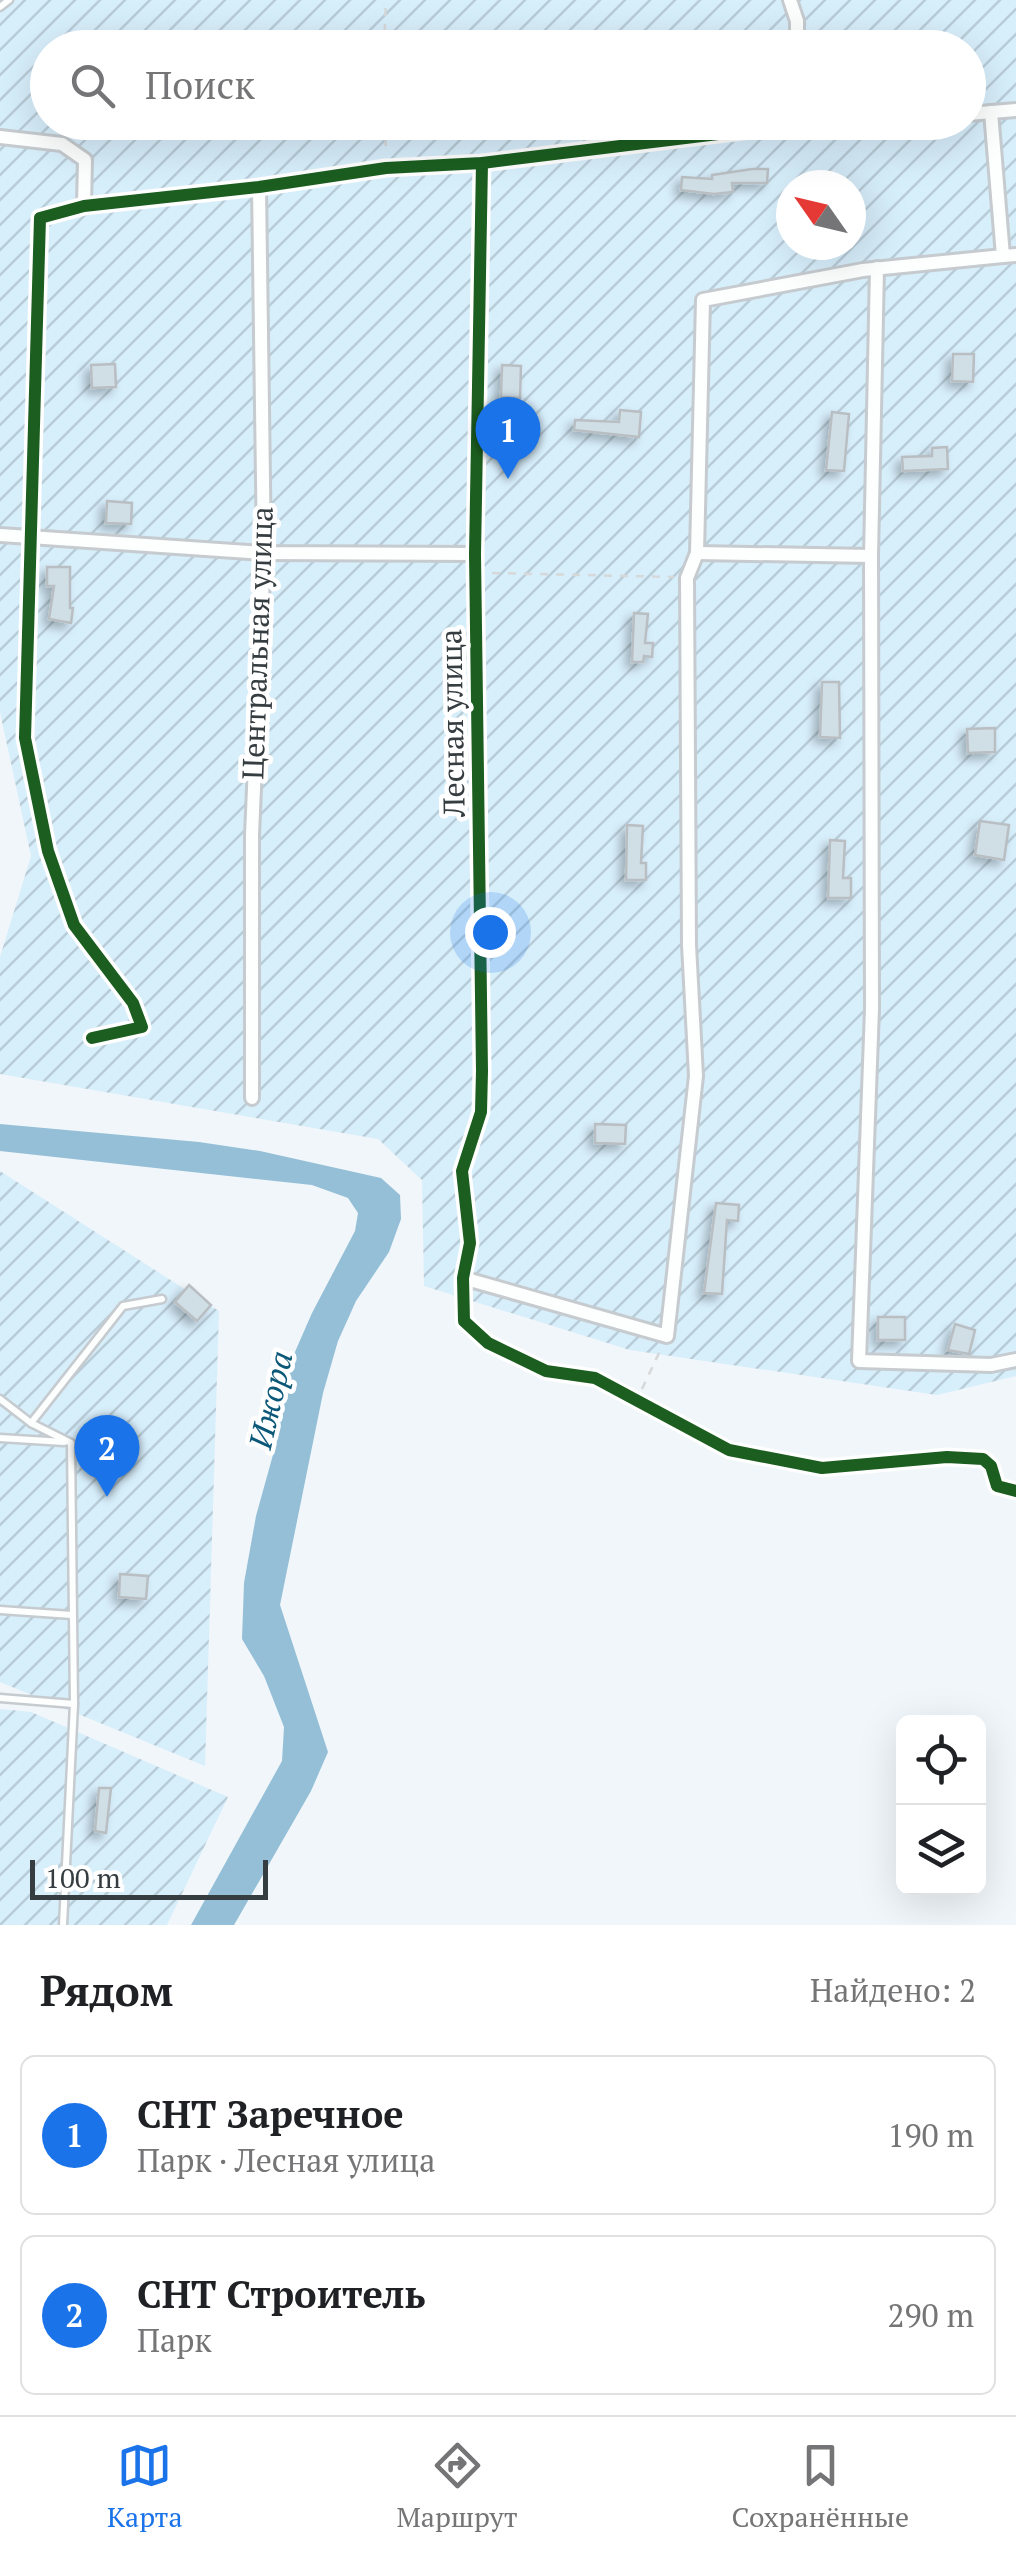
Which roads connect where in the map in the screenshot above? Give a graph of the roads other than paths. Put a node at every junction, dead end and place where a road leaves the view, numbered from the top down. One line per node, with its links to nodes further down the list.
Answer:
1 (9, 0): 3 (lane)
2 (790, 0): 4 (street)
3 (0, 7)
4 (798, 30)
5 (1016, 110): 7 (street)
6 (986, 112): 7 (street)
7 (991, 112): 13 (street)
8 (0, 137): 12 (street)
9 (657, 140): 10 (street)
10 (482, 163): 11 (street); 18 (street, Лесная улица)
11 (259, 187): 12 (street); 17 (street, Центральная улица)
12 (84, 206): 16 (street)
13 (1009, 256): 14 (street)
14 (877, 268): 19 (street); 20 (street)
15 (0, 535): 16 (street)
16 (32, 538): 17 (street); 21 (street)
17 (264, 552): 18 (street); 22 (street, Центральная улица)
18 (475, 554): 23 (street, Лесная улица)
19 (697, 554): 20 (street); 23 (street)
20 (870, 556): 25 (street)
21 (92, 1038)
22 (252, 1098)
23 (463, 1278): 30 (street, Лесная улица)
24 (162, 1300): 27 (lane)
25 (1016, 1360)
26 (0, 1399): 27 (lane)
27 (31, 1423): 29 (lane)
28 (0, 1438): 29 (lane)
29 (70, 1442): 32 (lane)
30 (1016, 1490)
31 (0, 1610): 32 (lane)
32 (72, 1614): 34 (lane)
33 (0, 1698): 34 (lane)
34 (74, 1704): 35 (lane)
35 (64, 1925)

